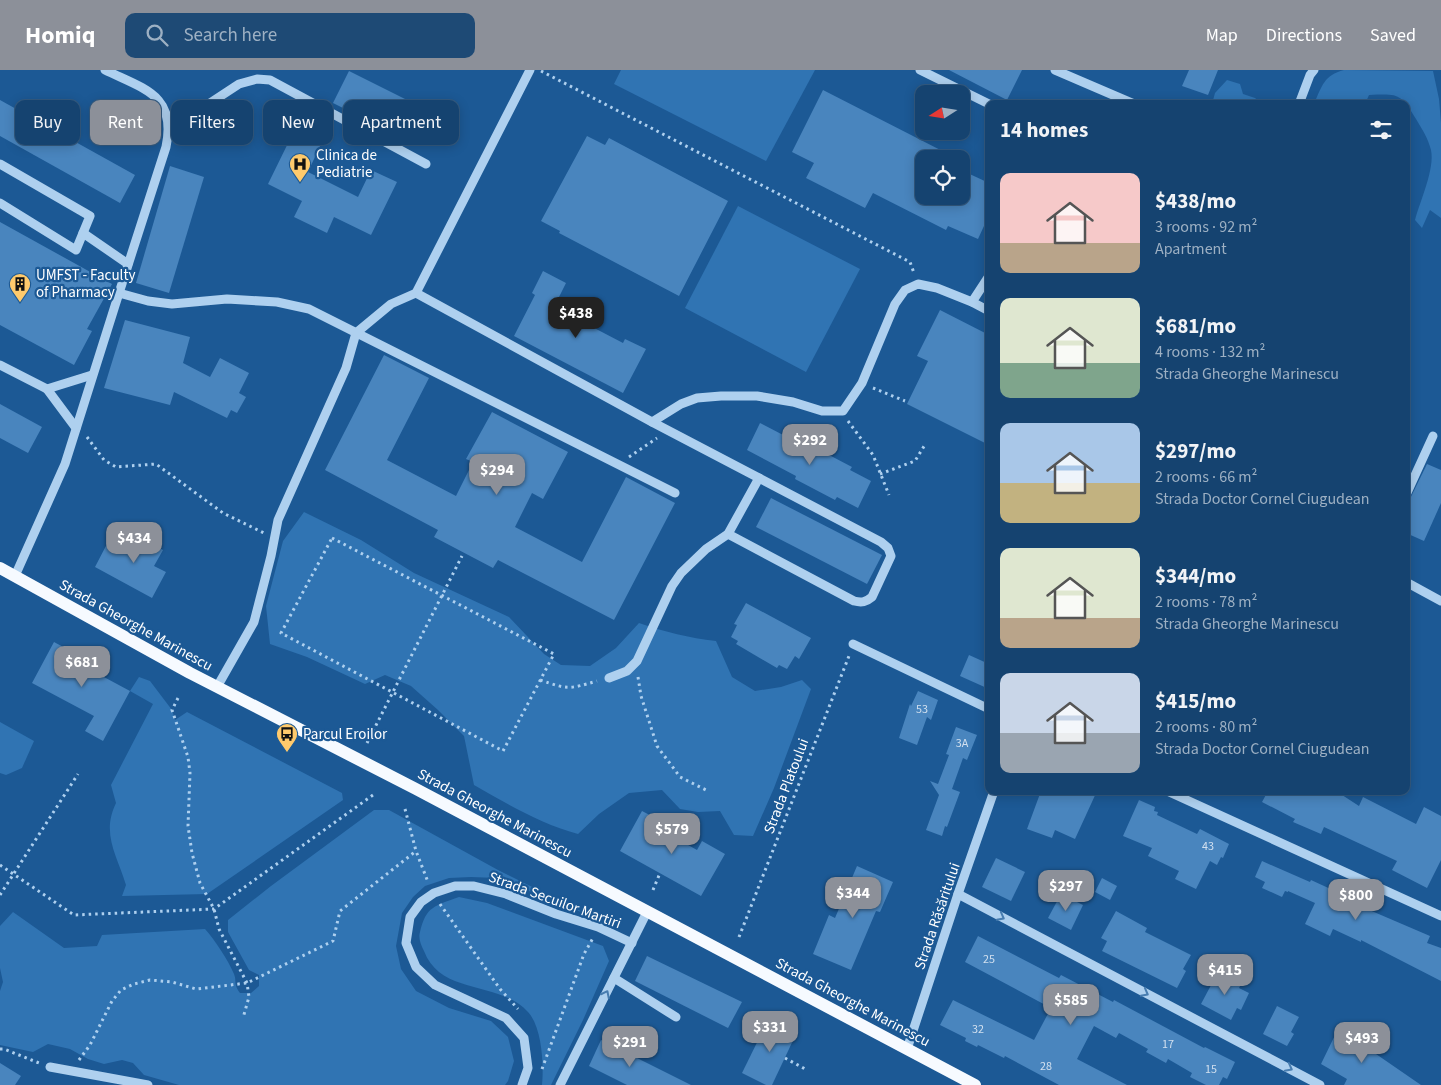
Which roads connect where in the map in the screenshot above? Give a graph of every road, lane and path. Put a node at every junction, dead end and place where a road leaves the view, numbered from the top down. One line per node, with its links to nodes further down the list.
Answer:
1 (105, 70): 10 (street)
2 (530, 70): 19 (street)
3 (539, 70): 17 (path)
4 (920, 70): 9 (street)
5 (1055, 70): 7 (street)
6 (1310, 72): 8 (street)
7 (1125, 100)
8 (1300, 100)
9 (985, 102)
10 (169, 130): 12 (street); 15 (street)
11 (0, 164): 14 (street)
12 (426, 164)
13 (0, 203): 14 (street)
14 (83, 233): 15 (street)
15 (128, 264): 18 (street)
16 (985, 282): 20 (street)
17 (918, 284): 20 (street); 25 (street)
18 (119, 293): 22 (street); 24 (street)
19 (416, 294): 22 (street); 29 (street)
20 (972, 302): 21 (street)
21 (985, 309)
22 (356, 333): 34 (street); 52 (street)
23 (0, 365): 26 (street)
24 (92, 376): 26 (street); 30 (street)
25 (862, 383): 27 (path); 28 (street)
26 (46, 388): 30 (street)
27 (905, 401)
28 (843, 411): 29 (street); 35 (path)
29 (652, 422): 31 (street)
30 (77, 426): 40 (path); 44 (street)
31 (668, 430): 34 (path); 36 (street)
32 (1434, 436): 37 (street)
33 (926, 443): 35 (path)
34 (618, 465): 38 (street)
35 (880, 474): 39 (path)
36 (759, 478): 41 (street); 41 (street)
37 (1410, 487)
38 (675, 494)
39 (889, 495)
40 (265, 533)
41 (728, 534): 49 (street)
42 (462, 556): 46 (path)
43 (0, 568): 44 (main road, Strada Gheorghe Marinescu)
44 (14, 576): 52 (main road, Strada Gheorghe Marinescu)
45 (1410, 584): 47 (street)
46 (442, 596): 51 (path); 53 (path); 53 (path)
47 (1441, 601)
48 (854, 644): 55 (street); 76 (path, Strada Platoului)
49 (636, 661): 50 (street); 58 (path)
50 (609, 678): 51 (path)
51 (540, 680): 53 (path)
52 (217, 687): 73 (main road, Strada Gheorghe Marinescu)
53 (392, 692): 56 (path)
54 (178, 698): 72 (path)
55 (985, 707)
56 (367, 743)
57 (78, 774): 65 (path)
58 (706, 790)
59 (373, 795): 72 (path)
60 (993, 795): 69 (street, Strada Răsăritului)
61 (1176, 795): 74 (street)
62 (405, 809): 63 (path)
63 (416, 851): 67 (path); 79 (path)
64 (0, 865): 65 (path)
65 (14, 874): 70 (path); 72 (path)
66 (660, 874): 68 (path)
67 (430, 885)
68 (652, 890)
69 (958, 894): 84 (street, Strada Răsăritului); 94 (street, one-way to 94)
70 (0, 896)
71 (438, 901): 80 (path)
72 (214, 909): 79 (path)
73 (647, 912): 77 (street); 84 (main road, Strada Gheorghe Marinescu)
74 (1441, 916)
75 (594, 935): 86 (path)
76 (739, 937)
77 (632, 943): 78 (street); 91 (street, Strada Secuilor Martiri)
78 (614, 978): 81 (street); 92 (street, one-way to 78)
79 (247, 983): 82 (path); 89 (path)
80 (522, 1014)
81 (676, 1017)
82 (243, 1018)
83 (0, 1049): 87 (path)
84 (907, 1049): 93 (main road, Strada Gheorghe Marinescu)
85 (784, 1058): 88 (path)
86 (540, 1061)
87 (50, 1067): 89 (street)
88 (807, 1070)
89 (72, 1071): 90 (street)
90 (148, 1085)
91 (522, 1085)
92 (560, 1085)
93 (975, 1085)
94 (1320, 1085)

